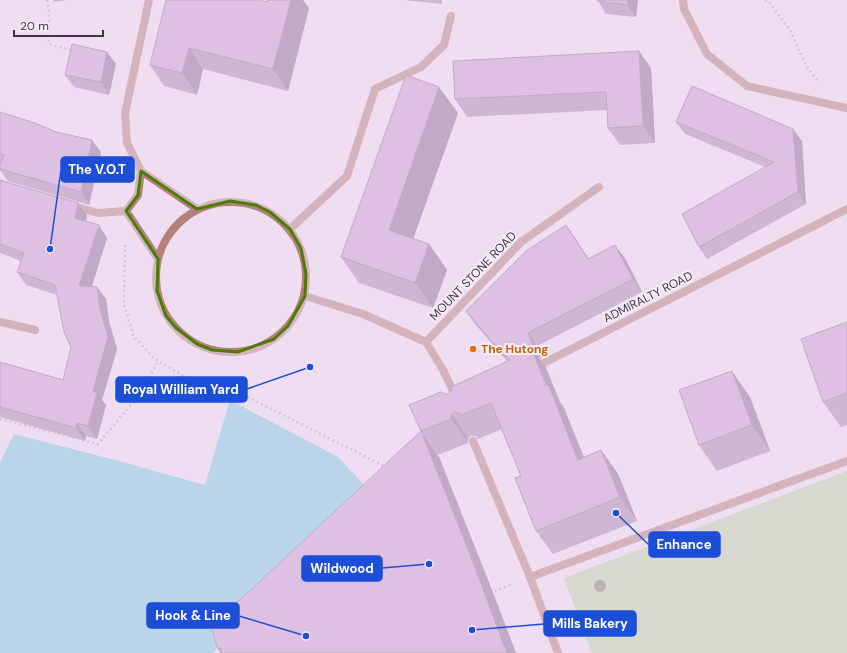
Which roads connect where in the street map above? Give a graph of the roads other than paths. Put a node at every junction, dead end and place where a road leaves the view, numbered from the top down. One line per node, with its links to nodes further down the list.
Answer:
1 (149, 0): 5 (street)
2 (683, 0): 4 (street)
3 (452, 16): 11 (street)
4 (844, 108)
5 (141, 171): 8 (street); 10 (street)
6 (599, 187): 16 (street, MOUNT STONE ROAD)
7 (68, 204): 10 (street)
8 (197, 209): 11 (street); 12 (street)
9 (847, 209): 17 (street, ADMIRALTY ROAD)
10 (126, 211): 12 (street)
11 (290, 229): 13 (street)
12 (158, 259): 13 (street)
13 (306, 296): 16 (street)
14 (0, 322): 15 (street)
15 (35, 330)
16 (426, 342): 18 (street)
17 (523, 373)
18 (460, 401)
19 (474, 441): 21 (street)
20 (847, 461): 21 (street)
21 (530, 577): 22 (street)
22 (558, 653)

